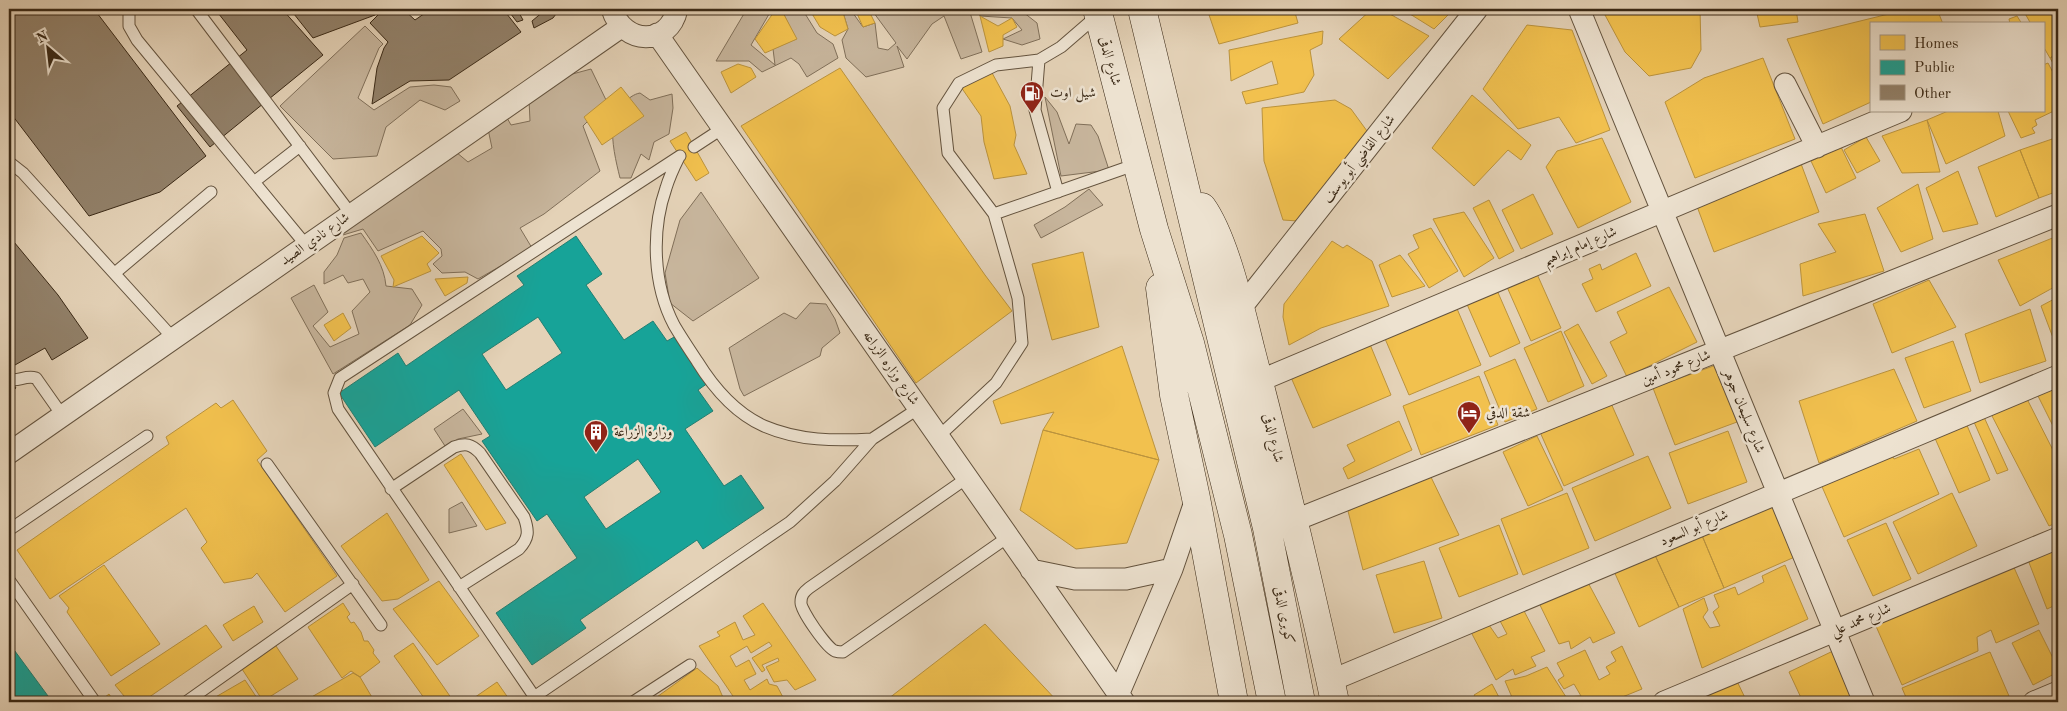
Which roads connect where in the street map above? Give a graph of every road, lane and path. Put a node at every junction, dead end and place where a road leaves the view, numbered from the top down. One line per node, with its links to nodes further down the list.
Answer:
1 (129, 9): 19 (lane)
2 (196, 9): 14 (lane)
3 (677, 9): 9 (street)
4 (1142, 9): 20 (main road, شارع الدقى)
5 (1477, 9): 30 (street, شارع القاضي أبو يوسف)
6 (1579, 9): 23 (street, شارع سليمان جوهر)
7 (1097, 12): 10 (lane); 18 (main road, شارع الدقى)
8 (617, 18): 9 (street); 24 (street, شارع نادي الصيد)
9 (657, 34): 13 (street, شارع وزاره الزراعه)
10 (1039, 60): 22 (lane); 25 (lane)
11 (1785, 84): 16 (street)
12 (1899, 112): 16 (street, شارع إمام إبراهيم)
13 (723, 128): 15 (lane); 36 (street, شارع وزاره الزراعه)
14 (300, 146): 19 (lane); 24 (lane)
15 (694, 147)
16 (1817, 147): 23 (street, شارع إمام إبراهيم)
17 (9, 162): 29 (lane)
18 (1137, 164): 22 (lane); 27 (main road, شارع الدقى)
19 (254, 182): 28 (lane)
20 (1185, 184): 30 (main road, شارع الدقى); 48 (main road, شارع الدقى)
21 (211, 192): 29 (lane)
22 (1058, 192): 25 (lane)
23 (1662, 211): 32 (street, شارع سليمان جوهر); 35 (street, شارع إمام إبراهيم)
24 (351, 214): 28 (street, شارع نادي الصيد)
25 (994, 214): 39 (lane)
26 (2058, 215): 32 (street, شارع محمود أمين)
27 (1154, 230): 46 (main road, شارع الدقى); 50 (main road, شارع الدقى)
28 (306, 245): 31 (street, شارع نادي الصيد)
29 (115, 274): 31 (lane)
30 (1240, 310): 35 (main road, شارع الدقى)
31 (173, 338): 37 (street, شارع نادي الصيد)
32 (1720, 351): 45 (street, شارع سليمان جوهر); 47 (street, شارع محمود أمين)
33 (2058, 376): 45 (street, شارع أبو السعود)
34 (9, 379): 37 (lane)
35 (1259, 381): 47 (main road, شارع الدقى)
36 (918, 408): 39 (street, شارع وزاره الزراعه); 40 (lane)
37 (62, 415): 41 (street, شارع نادي الصيد)
38 (147, 436): 49 (lane)
39 (938, 437): 43 (street, شارع وزاره الزراعه)
40 (872, 439): 44 (lane); 63 (lane)
41 (9, 453)
42 (267, 464): 56 (lane)
43 (967, 478): 51 (street, شارع وزاره الزراعه); 51 (lane)
44 (391, 488): 57 (lane); 57 (lane)
45 (1778, 493): 59 (street, شارع سليمان جوهر); 61 (street, شارع أبو السعود)
46 (1196, 498): 53 (street); 68 (main road, شارع الدقى)
47 (1293, 521): 61 (main road, شارع الدقى)
48 (1267, 528): 70 (main road, كوبرى الدقى)
49 (9, 530)
50 (1238, 535): 69 (main road, كوبرى الدقى)
51 (1008, 537): 54 (street, شارع وزاره الزراعه)
52 (2058, 538): 59 (street, شارع محمد علي)
53 (1172, 569): 54 (street); 64 (street)
54 (1031, 570): 64 (street, شارع وزاره الزراعه)
55 (9, 580): 65 (lane)
56 (353, 584): 58 (lane); 66 (lane)
57 (459, 587): 63 (lane)
58 (381, 625)
59 (1836, 631): 71 (street, شارع محمد علي); 72 (street, شارع سليمان جوهر)
60 (690, 665): 67 (lane)
61 (1333, 692)
62 (2058, 692): 73 (street)
63 (536, 699)
64 (1121, 699)
65 (95, 702)
66 (186, 702)
67 (633, 702)
68 (1234, 702)
69 (1272, 702)
70 (1301, 702)
71 (1664, 702)
72 (1864, 702)
73 (2034, 702)

